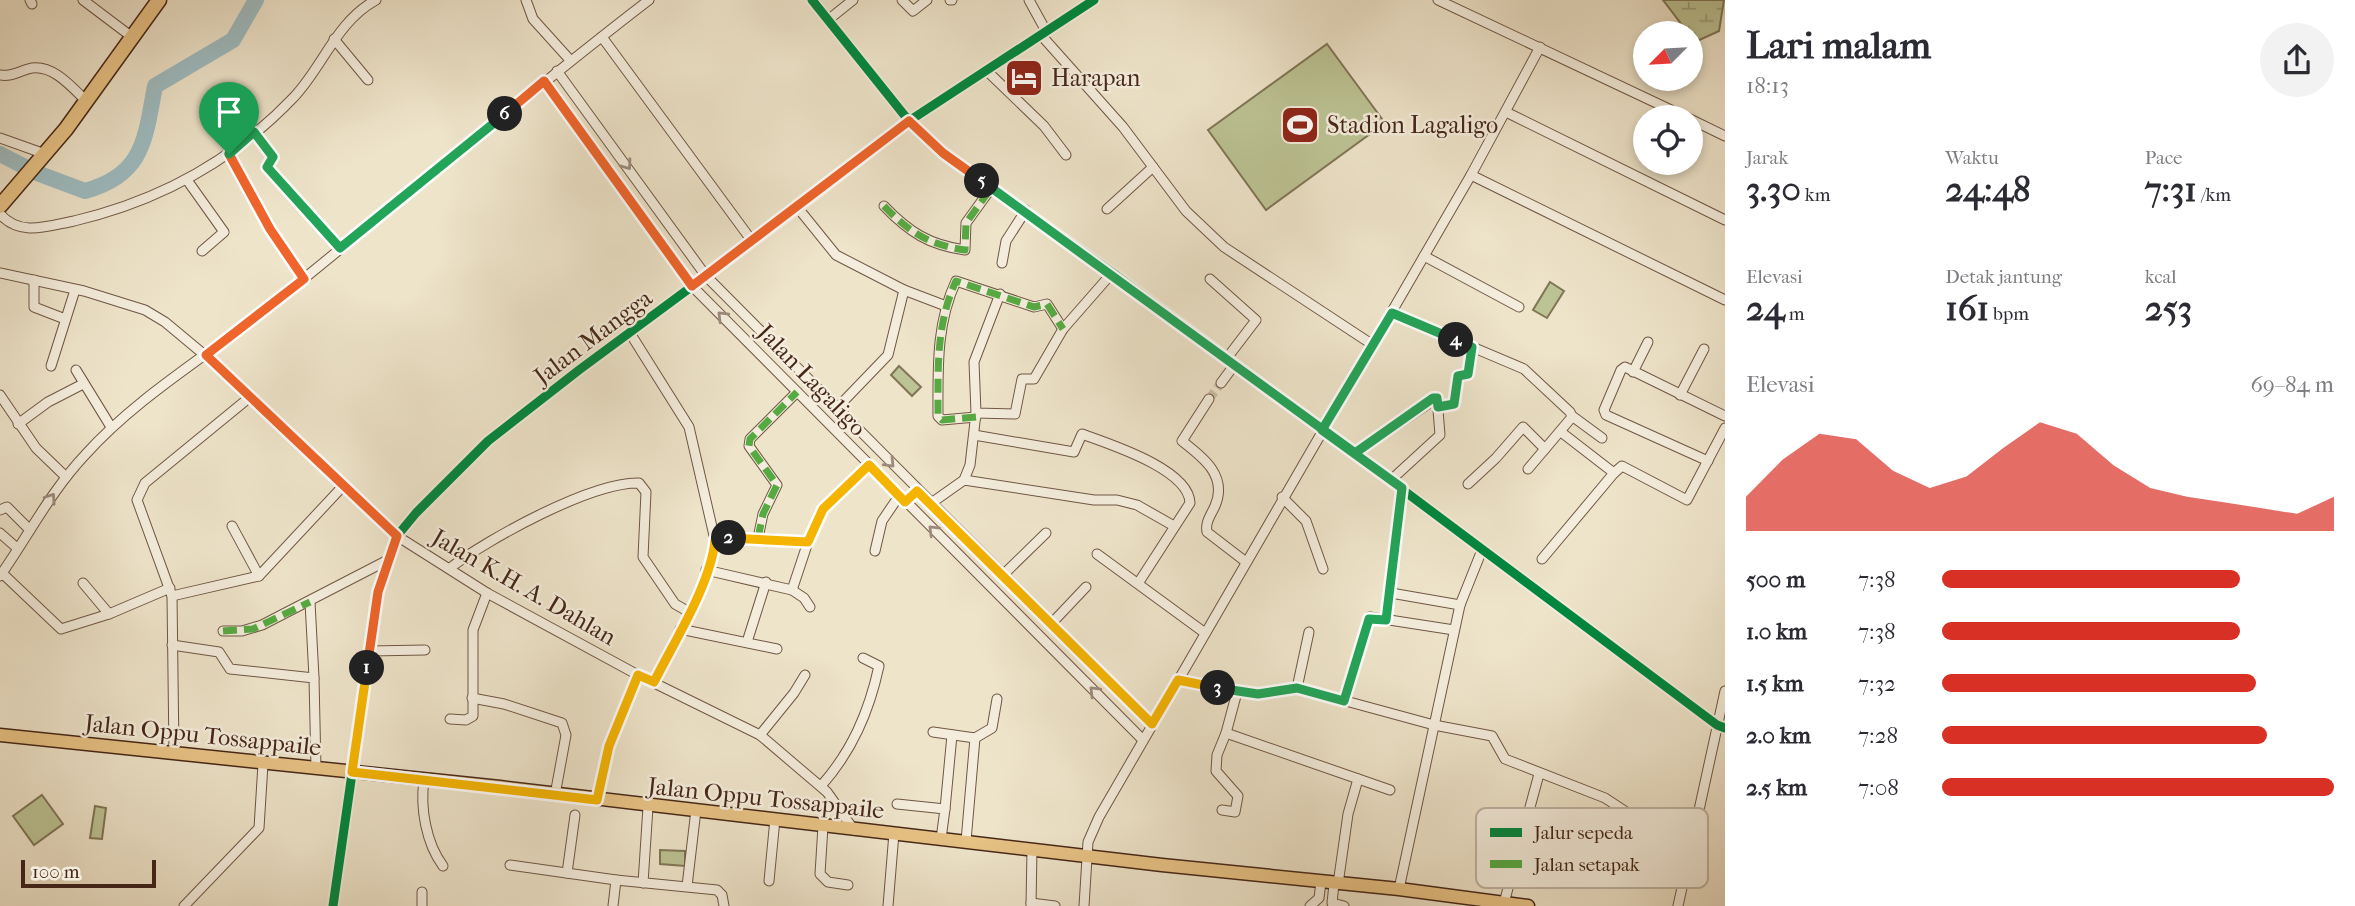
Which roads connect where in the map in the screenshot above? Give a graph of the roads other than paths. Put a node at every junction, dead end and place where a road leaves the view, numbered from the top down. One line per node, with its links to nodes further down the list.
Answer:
1 (83, 0): 15 (street)
2 (159, 0): 15 (highway)
3 (375, 0): 17 (street)
4 (526, 0): 19 (street)
5 (649, 0): 16 (street)
6 (812, 0): 13 (street)
7 (853, 0): 13 (street)
8 (902, 0): 9 (street)
9 (928, 0)
10 (1029, 0): 14 (street)
11 (1094, 0): 14 (street, Jalan Mangga)
12 (1438, 0): 18 (street)
13 (828, 20): 28 (street)
14 (1044, 33): 21 (street, Jalan Mangga); 38 (street)
15 (132, 37): 25 (highway)
16 (602, 37): 19 (street); 51 (street)
17 (334, 39): 23 (street); 30 (street)
18 (1539, 47): 26 (street); 27 (street)
19 (570, 60): 20 (street)
20 (557, 71): 24 (street); 33 (street, Jalan Lagaligo)
21 (987, 71): 28 (street, Jalan Mangga); 36 (street)
22 (0, 75): 25 (street)
23 (368, 80)
24 (544, 81): 34 (street, Jalan Lagaligo); 52 (street)
25 (86, 101): 37 (highway)
26 (1661, 105)
27 (1506, 112): 39 (street); 49 (street)
28 (909, 121): 41 (street); 44 (street, Jalan Mangga)
29 (1703, 125): 31 (street)
30 (254, 132): 35 (street); 52 (street)
31 (1725, 136)
32 (0, 138): 37 (street)
33 (607, 138): 34 (street); 48 (street, Jalan Lagaligo, one-way to 48)
34 (593, 149): 50 (street, Jalan Lagaligo)
35 (229, 154): 40 (street); 59 (street)
36 (1066, 155)
37 (43, 159): 42 (highway)
38 (1153, 167): 45 (street); 74 (street)
39 (1471, 175): 54 (street); 66 (street)
40 (187, 180): 47 (street); 53 (street)
41 (992, 187): 43 (street); 46 (street)
42 (5, 201)
43 (884, 206)
44 (798, 208): 51 (street, Jalan Mangga); 64 (street)
45 (1107, 209)
46 (1026, 210): 55 (street); 57 (street)
47 (0, 214)
48 (663, 216): 50 (street); 58 (street, Jalan Lagaligo)
49 (1725, 220)
50 (647, 226): 62 (street, Jalan Lagaligo)
51 (752, 241): 58 (street, Jalan Mangga)
52 (340, 248): 59 (street)
53 (202, 251)
54 (1424, 256): 68 (street); 69 (street)
55 (1002, 263)
56 (0, 273): 61 (street, Jalan K.H. A. Dahlan)
57 (1112, 274): 71 (street); 78 (street)
58 (706, 276): 62 (street, Jalan Mangga); 85 (street, Jalan Lagaligo)
59 (304, 279): 77 (street)
60 (1210, 279): 78 (street)
61 (34, 280): 63 (street, Jalan K.H. A. Dahlan); 70 (street)
62 (692, 286): 72 (street, Jalan Mangga); 86 (street, Jalan Lagaligo, one-way to 62)
63 (75, 290): 70 (street); 77 (street, Jalan K.H. A. Dahlan)
64 (904, 290): 67 (street); 92 (street)
65 (1000, 294): 67 (street); 71 (street); 93 (street)
66 (1725, 300)
67 (946, 306): 93 (street)
68 (1519, 307)
69 (1392, 313): 74 (street); 75 (street)
70 (65, 319): 80 (street)
71 (1063, 329): 93 (street)
72 (630, 333): 125 (street, Jalan Mangga); 127 (street)
73 (1648, 342): 82 (street)
74 (1373, 345): 99 (street)
75 (1472, 347): 91 (street); 94 (street)
76 (1704, 349): 88 (street)
77 (206, 355): 89 (street, Jalan K.H. A. Dahlan); 97 (street)
78 (1227, 358): 79 (street)
79 (1235, 364): 83 (street); 99 (street)
80 (51, 366)
81 (76, 369): 84 (street)
82 (1633, 372): 88 (street); 105 (street)
83 (1221, 383)
84 (83, 384): 96 (street); 97 (street)
85 (813, 385): 86 (street); 92 (street, Jalan Lagaligo)
86 (799, 394): 106 (street, Jalan Lagaligo); 126 (street)
87 (0, 395): 96 (street)
88 (1680, 395): 95 (street)
89 (250, 397): 113 (street, Jalan K.H. A. Dahlan); 147 (street)
90 (1209, 399): 135 (street)
91 (1438, 407): 104 (street); 111 (street)
92 (837, 408): 115 (street, Jalan Lagaligo, one-way to 115)
93 (976, 415): 101 (street)
94 (1572, 416): 100 (street); 102 (street)
95 (1725, 416)
96 (18, 424): 109 (street)
97 (111, 427): 109 (street)
98 (1725, 428): 105 (street)
99 (1322, 430): 104 (street); 116 (street)
100 (1561, 432): 103 (street); 108 (street)
101 (974, 435): 110 (street); 121 (street)
102 (1602, 438)
103 (1545, 449): 107 (street); 112 (street)
104 (1355, 453): 111 (street)
105 (1708, 461): 108 (street)
106 (869, 465): 117 (street, Jalan Lagaligo); 128 (street)
107 (1528, 469)
108 (1614, 474): 133 (street)
109 (66, 477): 122 (street, one-way to 109)
110 (964, 480): 118 (street); 121 (street)
111 (1391, 480): 114 (street)
112 (1468, 484)
113 (344, 485): 125 (street, Jalan K.H. A. Dahlan); 140 (street)
114 (1402, 488): 130 (street); 149 (street)
115 (917, 491): 117 (street); 118 (street, Jalan Lagaligo)
116 (1282, 498): 135 (street); 137 (street)
117 (902, 499): 131 (street); 189 (street, Jalan Lagaligo, one-way to 117)
118 (930, 505): 141 (street, Jalan Lagaligo)
119 (0, 510): 122 (street)
120 (232, 526): 140 (street)
121 (1174, 526): 143 (street)
122 (30, 530): 129 (street)
123 (0, 533): 129 (street)
124 (1046, 533): 141 (street)
125 (397, 536): 134 (street, Jalan Mangga); 136 (street, Jalan K.H. A. Dahlan)
126 (758, 538): 127 (street); 128 (street)
127 (715, 540): 138 (street)
128 (808, 542): 146 (street)
129 (17, 548): 139 (street)
130 (1482, 550): 151 (street); 182 (street)
131 (875, 551)
132 (1097, 554): 143 (street)
133 (1542, 559)
134 (386, 561): 150 (street); 166 (street, Jalan Mangga)
135 (1246, 562): 161 (street)
136 (450, 568): 148 (street, Jalan K.H. A. Dahlan); 153 (street)
137 (1323, 569)
138 (706, 570): 142 (street); 153 (street)
139 (1, 574): 154 (street)
140 (259, 576): 147 (street)
141 (1002, 576): 156 (street, Jalan Lagaligo)
142 (766, 582): 146 (street); 162 (street)
143 (1139, 582): 161 (street)
144 (83, 583): 154 (street)
145 (1086, 587): 156 (street)
146 (792, 590): 152 (street)
147 (171, 592): 154 (street); 163 (street)
148 (487, 593): 168 (street, Jalan K.H. A. Dahlan); 176 (street)
149 (1391, 593): 151 (street); 155 (street)
150 (310, 602): 159 (street); 170 (street)
151 (1460, 605): 158 (street)
152 (810, 607)
153 (689, 612): 157 (street)
154 (109, 614)
155 (1386, 620): 158 (street); 178 (street)
156 (1051, 624): 180 (street, Jalan Lagaligo)
157 (680, 629): 162 (street); 172 (street)
158 (1454, 630): 181 (street)
159 (223, 632)
160 (1309, 632): 173 (street)
161 (1205, 633): 171 (street)
162 (747, 642): 164 (street)
163 (173, 645): 170 (street); 190 (street)
164 (777, 649)
165 (425, 650): 166 (street)
166 (370, 651): 193 (street, Jalan Mangga)
167 (863, 658): 197 (street)
168 (638, 675): 172 (street, Jalan K.H. A. Dahlan); 200 (street)
169 (805, 675): 185 (street)
170 (314, 678): 192 (street)
171 (1178, 680): 175 (street); 180 (street)
172 (654, 682): 185 (street, Jalan K.H. A. Dahlan)
173 (1297, 688): 175 (street); 178 (street)
174 (1725, 691): 182 (street)
175 (1237, 692): 184 (street)
176 (472, 698): 179 (street); 199 (street)
177 (997, 699): 188 (street)
178 (1344, 701): 181 (street)
179 (450, 719)
180 (1152, 724): 189 (street)
181 (1434, 725): 194 (street); 228 (street)
182 (1721, 727): 206 (street)
183 (933, 732): 186 (street)
184 (1226, 733): 195 (street); 208 (street)
185 (760, 735): 197 (street, Jalan K.H. A. Dahlan)
186 (953, 735): 188 (street); 203 (street)
187 (0, 736): 190 (main road, Jalan Oppu Tossappaile)
188 (975, 738): 215 (street)
189 (1142, 739): 217 (street)
190 (174, 753): 191 (main road, Jalan Oppu Tossappaile)
191 (263, 764): 192 (main road, Jalan Oppu Tossappaile); 231 (street)
192 (316, 768): 193 (main road, Jalan Oppu Tossappaile)
193 (352, 772): 196 (main road, Jalan Oppu Tossappaile); 234 (street, Jalan Mangga)
194 (1539, 774): 204 (street); 205 (street)
195 (1358, 779): 198 (street); 224 (street)
196 (424, 780): 199 (main road, Jalan Oppu Tossappaile); 219 (street)
197 (821, 786): 212 (street, Jalan K.H. A. Dahlan)
198 (1390, 790)
199 (555, 794): 200 (main road, Jalan Oppu Tossappaile)
200 (597, 800): 202 (main road, Jalan Oppu Tossappaile)
201 (897, 804): 203 (street)
202 (648, 807): 207 (main road, Jalan Oppu Tossappaile); 223 (street)
203 (945, 808): 214 (street)
204 (1527, 808)
205 (1620, 808)
206 (1700, 808)
207 (696, 810): 210 (main road, Jalan Oppu Tossappaile); 226 (street)
208 (1222, 810)
209 (575, 815): 220 (street)
210 (775, 819): 211 (main road, Jalan Oppu Tossappaile); 222 (street)
211 (823, 826): 212 (main road, Jalan Oppu Tossappaile); 225 (street)
212 (854, 830): 213 (main road, Jalan Oppu Tossappaile)
213 (894, 833): 214 (main road, Jalan Oppu Tossappaile); 238 (street)
214 (942, 839): 215 (main road, Jalan Oppu Tossappaile)
215 (966, 841): 216 (main road, Jalan Oppu Tossappaile)
216 (1032, 849): 217 (main road, Jalan Oppu Tossappaile); 232 (street)
217 (1087, 855): 224 (main road, Jalan Oppu Tossappaile); 240 (street)
218 (510, 865): 220 (street)
219 (443, 866)
220 (567, 873): 221 (street)
221 (616, 880): 223 (street); 236 (street)
222 (769, 881)
223 (643, 883): 226 (street)
224 (1331, 883): 228 (main road, Jalan Oppu Tossappaile); 241 (street); 242 (street)
225 (848, 885)
226 (687, 886): 237 (street)
227 (1682, 888): 244 (street)
228 (1399, 889): 230 (main road, Jalan Oppu Tossappaile)
229 (422, 892): 235 (street)
230 (1495, 903): 243 (main road, Jalan Oppu Tossappaile)
231 (185, 905): 233 (street)
232 (1031, 905): 239 (street)
233 (199, 906)
234 (333, 906)
235 (422, 906)
236 (613, 906)
237 (724, 906)
238 (888, 906)
239 (1055, 906)
240 (1084, 906)
241 (1310, 906)
242 (1344, 906)
243 (1528, 906)
244 (1678, 906)

